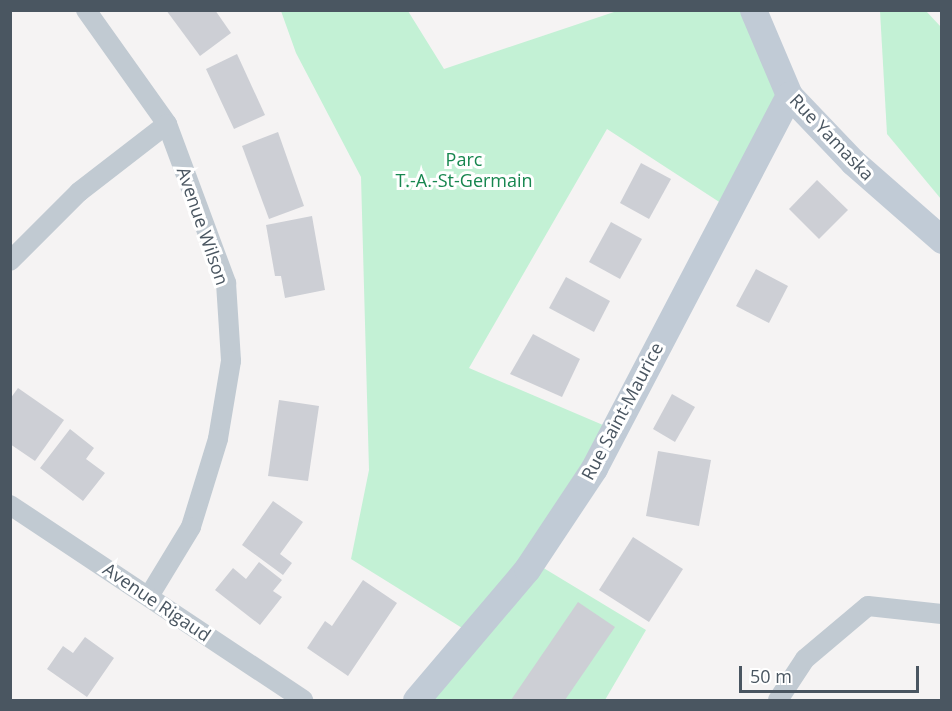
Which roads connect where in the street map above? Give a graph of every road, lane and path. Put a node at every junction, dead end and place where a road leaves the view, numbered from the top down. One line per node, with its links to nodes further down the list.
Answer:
1 (86, 10): 4 (street, Avenue Wilson)
2 (753, 10): 3 (street, Rue Yamaska)
3 (789, 95): 5 (street, Rue Yamaska); 11 (street, Rue Saint-Maurice)
4 (167, 124): 6 (street); 8 (street, Avenue Wilson)
5 (942, 240)
6 (10, 261)
7 (10, 505): 8 (street, Avenue Rigaud)
8 (149, 596): 10 (street, Avenue Rigaud)
9 (942, 614): 12 (street)
10 (303, 700)
11 (416, 700)
12 (778, 700)

